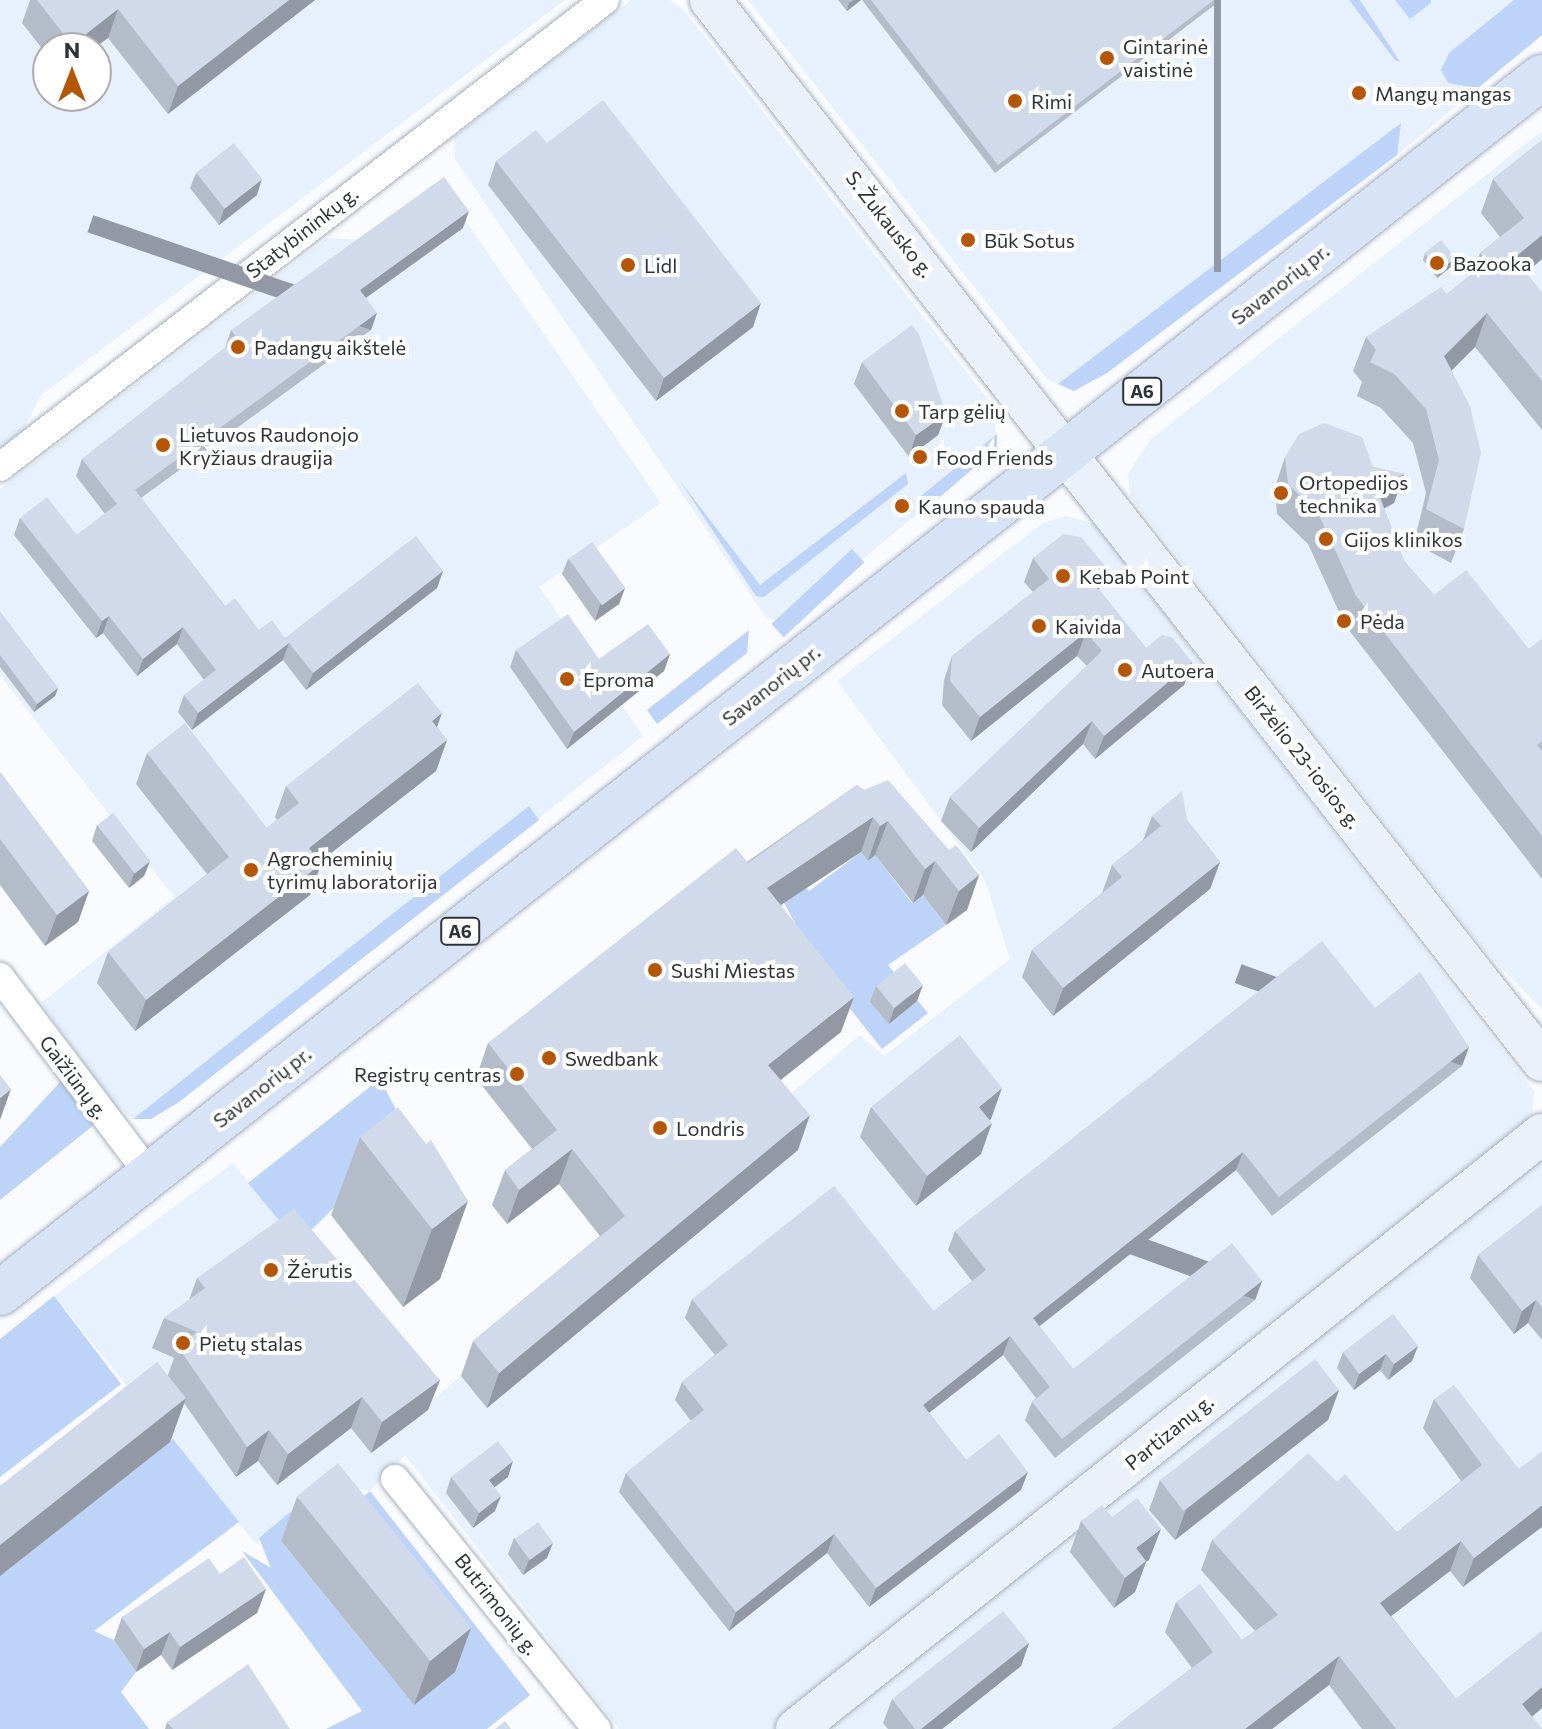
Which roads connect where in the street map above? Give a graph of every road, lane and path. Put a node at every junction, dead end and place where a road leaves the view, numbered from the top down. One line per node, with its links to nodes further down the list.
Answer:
1 (605, 0): 5 (street, Statybininkų g.)
2 (710, 0): 4 (main road, S. Žukausko g.)
3 (1542, 77): 4 (main road, Savanorių pr. / A6)
4 (1065, 452): 7 (main road, Birželio 23-iosios g.); 9 (main road, Savanorių pr. / A6)
5 (0, 467)
6 (0, 977): 9 (street, Gaižiūnų g.)
7 (1542, 1061)
8 (1542, 1134): 13 (main road, Partizanų g.)
9 (150, 1175): 10 (main road, Savanorių pr. / A6)
10 (0, 1293)
11 (395, 1479): 12 (street, Butrimonių g.)
12 (597, 1729)
13 (796, 1729)

